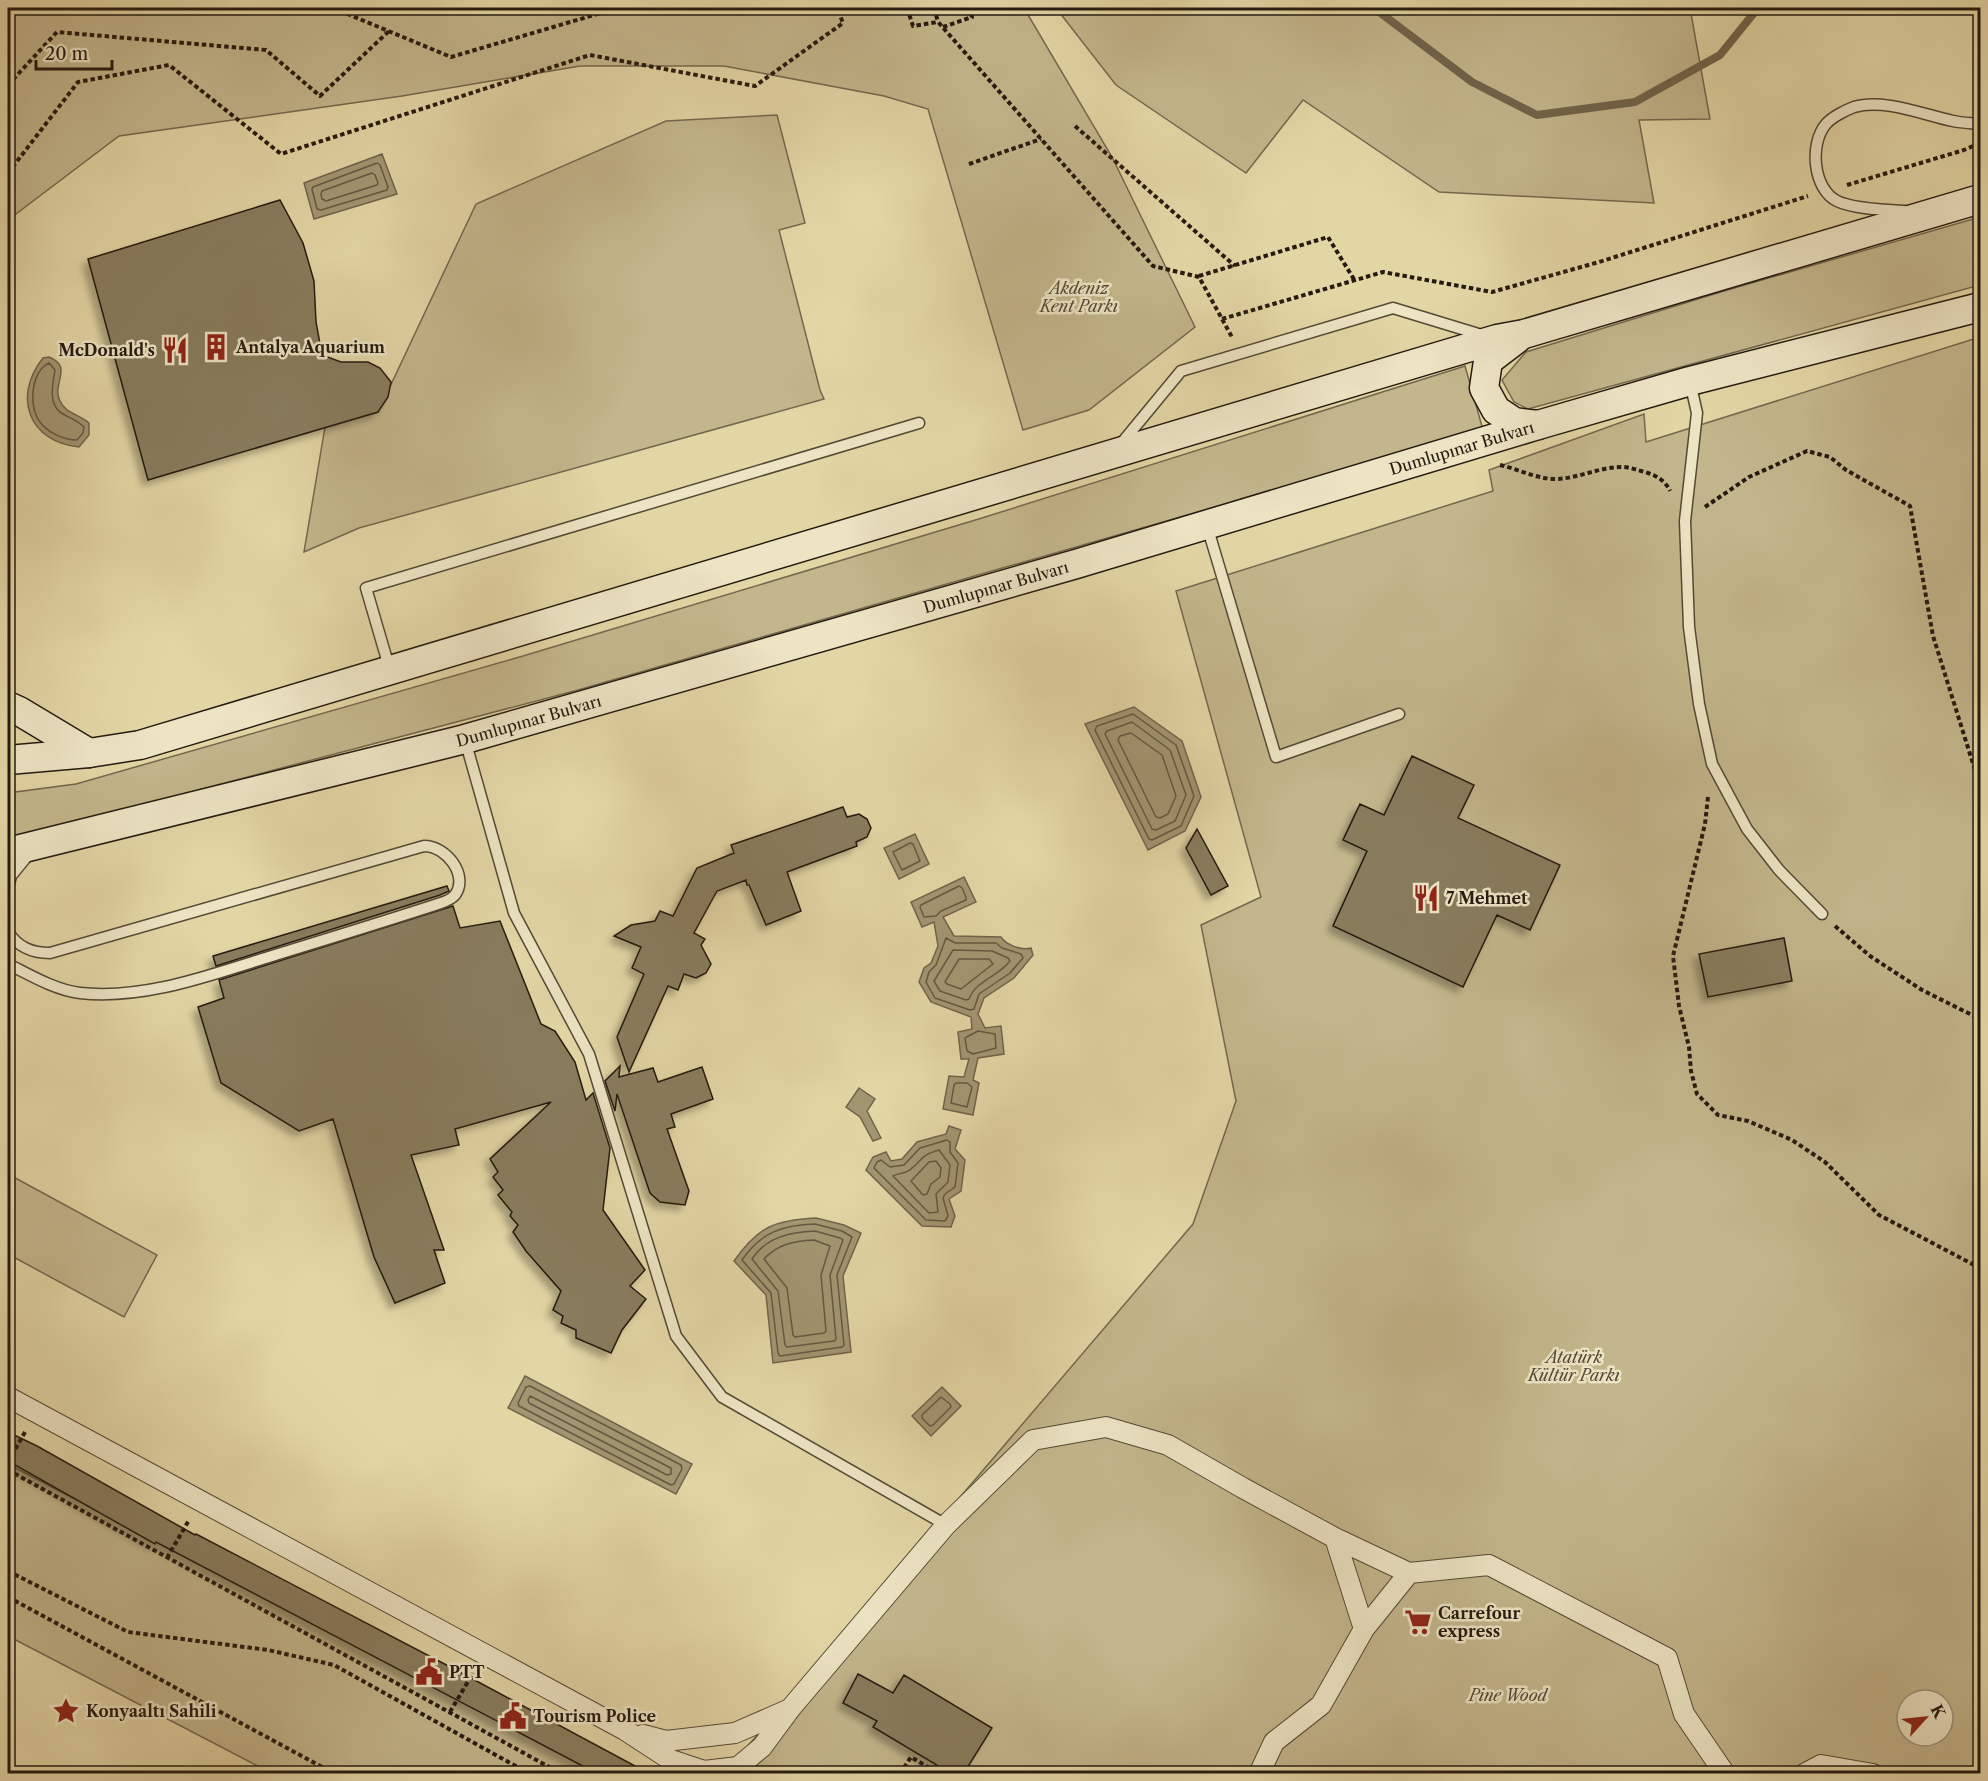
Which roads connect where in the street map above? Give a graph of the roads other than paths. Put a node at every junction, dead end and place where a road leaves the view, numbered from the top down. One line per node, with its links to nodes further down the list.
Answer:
1 (1980, 124): 3 (lane)
2 (1980, 199): 3 (main road)
3 (1935, 213): 5 (main road)
4 (1980, 307): 6 (main road, Dumlupınar Bulvarı)
5 (1510, 337): 8 (main road); 9 (main road); 9 (lane)
6 (1690, 381): 8 (main road, Dumlupınar Bulvarı); 20 (lane)
7 (919, 423): 11 (lane)
8 (1538, 425): 10 (main road, Dumlupınar Bulvarı)
9 (1110, 456): 11 (main road)
10 (1207, 525): 13 (lane); 14 (main road, Dumlupınar Bulvarı)
11 (390, 671): 15 (main road)
12 (8, 706): 15 (main road)
13 (1399, 714)
14 (465, 740): 17 (main road, Dumlupınar Bulvarı); 24 (lane)
15 (88, 753): 16 (main road)
16 (8, 760)
17 (41, 844): 18 (main road, Dumlupınar Bulvarı); 19 (lane)
18 (8, 852)
19 (8, 888)
20 (1822, 914)
21 (8, 932): 22 (lane)
22 (8, 964)
23 (8, 1397): 29 (street)
24 (946, 1525): 25 (street); 28 (street)
25 (1335, 1538): 26 (street); 27 (street)
26 (1409, 1573): 27 (street); 31 (street)
27 (1364, 1629): 30 (street)
28 (790, 1709): 29 (street); 29 (street)
29 (625, 1730)
30 (1259, 1773)
31 (1725, 1773)
32 (1804, 1773): 33 (street)
33 (1873, 1773)

